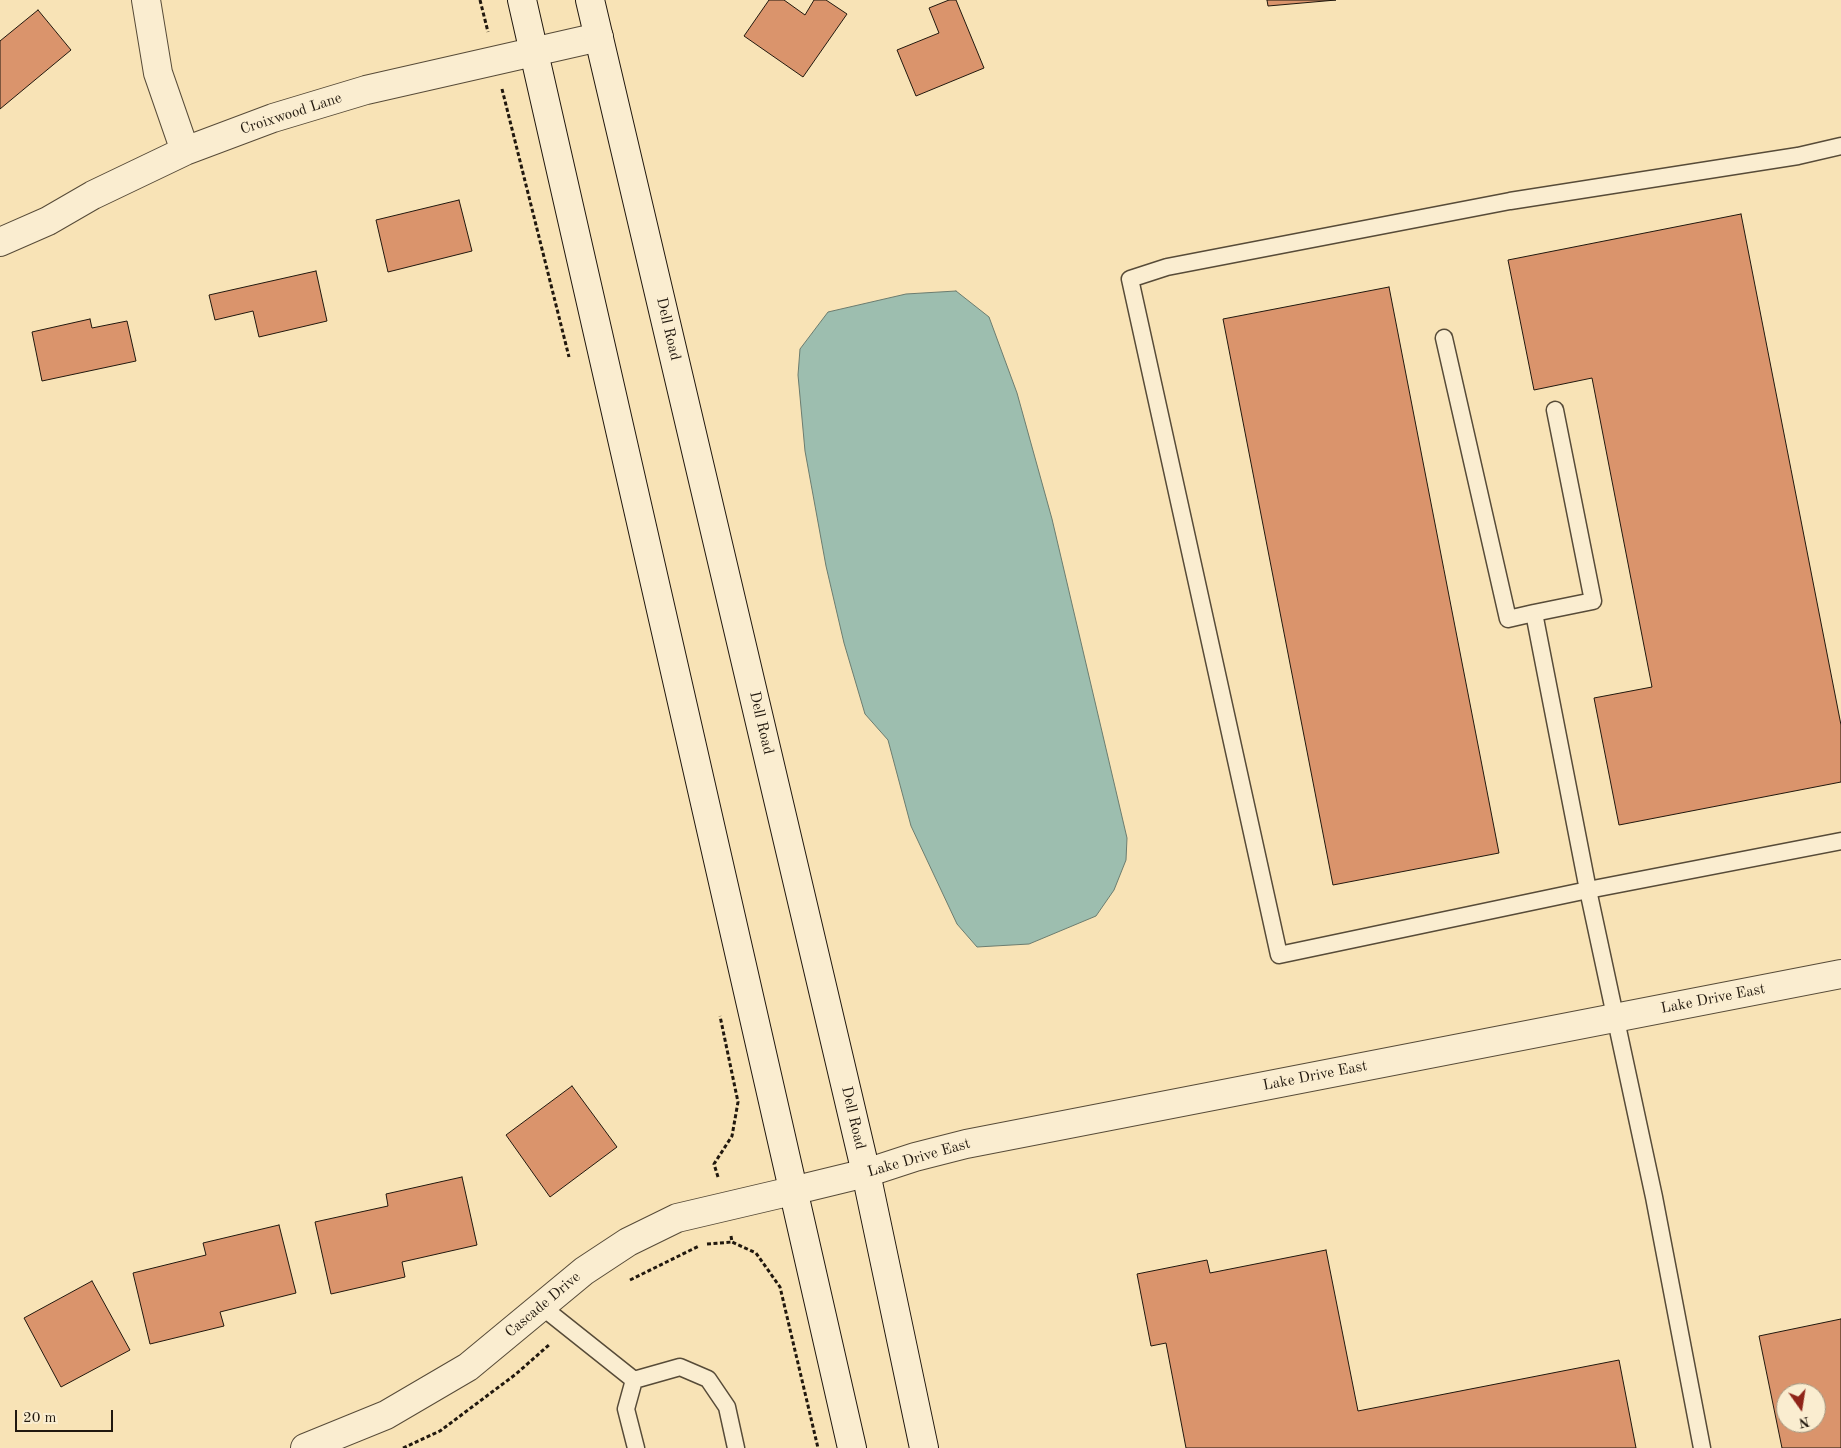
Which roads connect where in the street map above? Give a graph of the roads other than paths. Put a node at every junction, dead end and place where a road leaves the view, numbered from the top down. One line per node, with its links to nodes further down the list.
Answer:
1 (146, 0): 7 (main road)
2 (522, 0): 5 (main road)
3 (590, 0): 4 (main road, Dell Road)
4 (599, 37): 5 (main road, Croixwood Lane); 16 (main road, Dell Road)
5 (534, 51): 7 (main road, Croixwood Lane); 17 (main road)
6 (1841, 146): 13 (lane)
7 (185, 151): 8 (main road, Croixwood Lane)
8 (0, 242)
9 (1444, 338): 11 (lane)
10 (1555, 410): 11 (lane)
11 (1534, 613): 13 (lane)
12 (1841, 841): 13 (lane)
13 (1588, 890): 15 (lane)
14 (1841, 974): 15 (main road, Lake Drive East)
15 (1614, 1018): 16 (main road, Lake Drive East); 25 (lane)
16 (866, 1174): 17 (main road, Lake Drive East); 24 (main road, Dell Road)
17 (792, 1191): 18 (main road, Cascade Drive); 23 (main road)
18 (541, 1306): 19 (lane); 20 (main road, Cascade Drive)
19 (634, 1380): 21 (lane); 22 (lane)
20 (305, 1448)
21 (636, 1448)
22 (736, 1448)
23 (852, 1448)
24 (924, 1448)
25 (1702, 1448)

